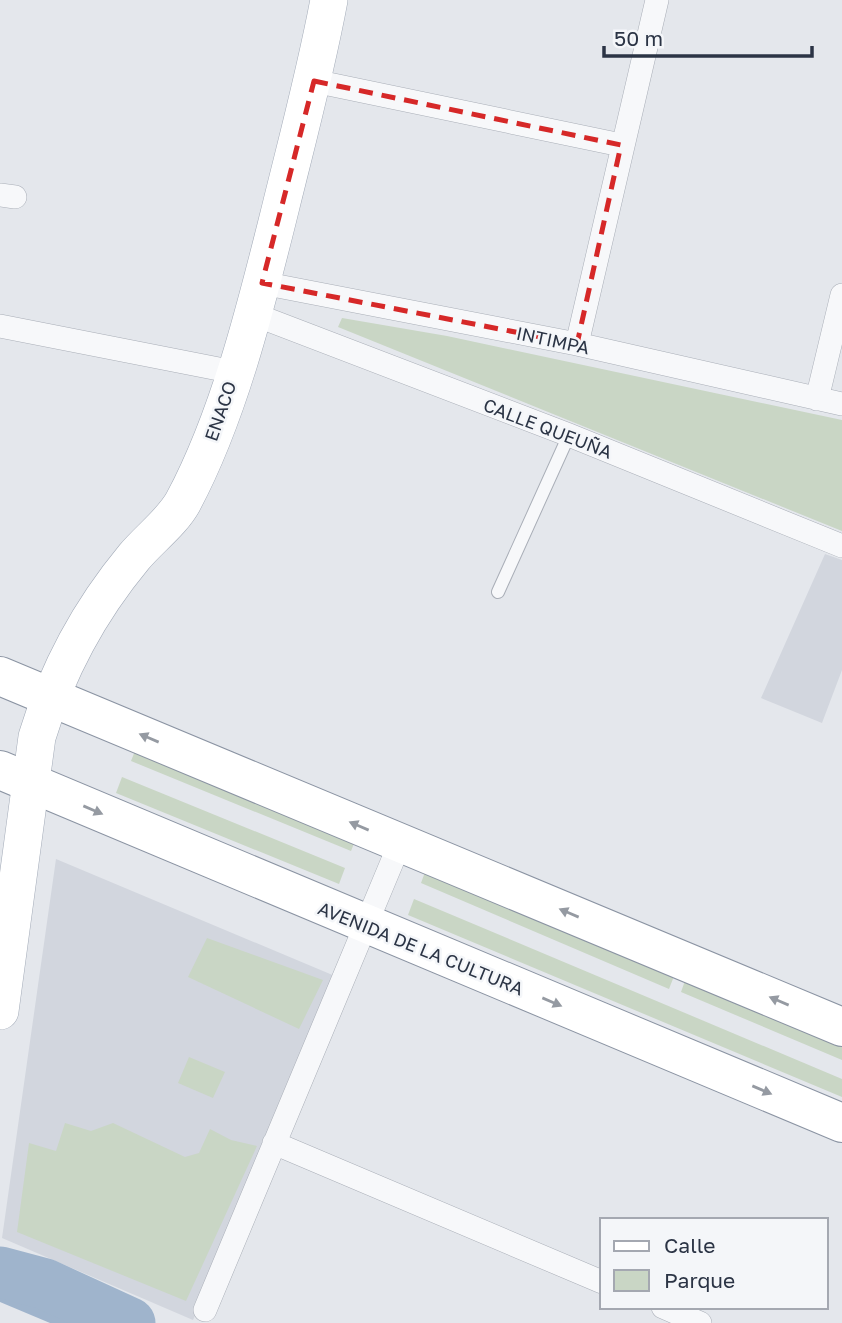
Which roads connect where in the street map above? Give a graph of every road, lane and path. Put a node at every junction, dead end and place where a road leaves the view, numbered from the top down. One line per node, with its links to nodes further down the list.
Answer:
1 (329, 0): 3 (main road, ENACO)
2 (657, 0): 4 (street)
3 (314, 81): 4 (street); 6 (main road, ENACO)
4 (621, 145): 8 (street)
5 (842, 295): 10 (street)
6 (257, 299): 8 (street, INTIMPA); 9 (main road, ENACO); 12 (street, CALLE QUEUÑA)
7 (0, 326): 9 (street)
8 (577, 344): 10 (street, INTIMPA)
9 (234, 372): 16 (main road, ENACO)
10 (817, 399): 11 (street, INTIMPA)
11 (842, 404)
12 (569, 435): 13 (street, CALLE QUEUÑA); 14 (lane)
13 (842, 546)
14 (498, 592)
15 (0, 676): 16 (highway)
16 (49, 696): 17 (main road, ENACO); 18 (highway, one-way to 16)
17 (15, 777): 19 (highway, AVENIDA DE LA CULTURA, one-way to 19); 20 (main road, ENACO)
18 (400, 843): 19 (street); 21 (highway, one-way to 18)
19 (364, 926): 22 (highway, AVENIDA DE LA CULTURA, one-way to 22); 23 (street)
20 (0, 1011)
21 (842, 1027)
22 (842, 1124)
23 (274, 1143): 24 (street); 26 (street)
24 (600, 1281)
25 (668, 1309): 27 (street)
26 (205, 1316)
27 (700, 1323)

